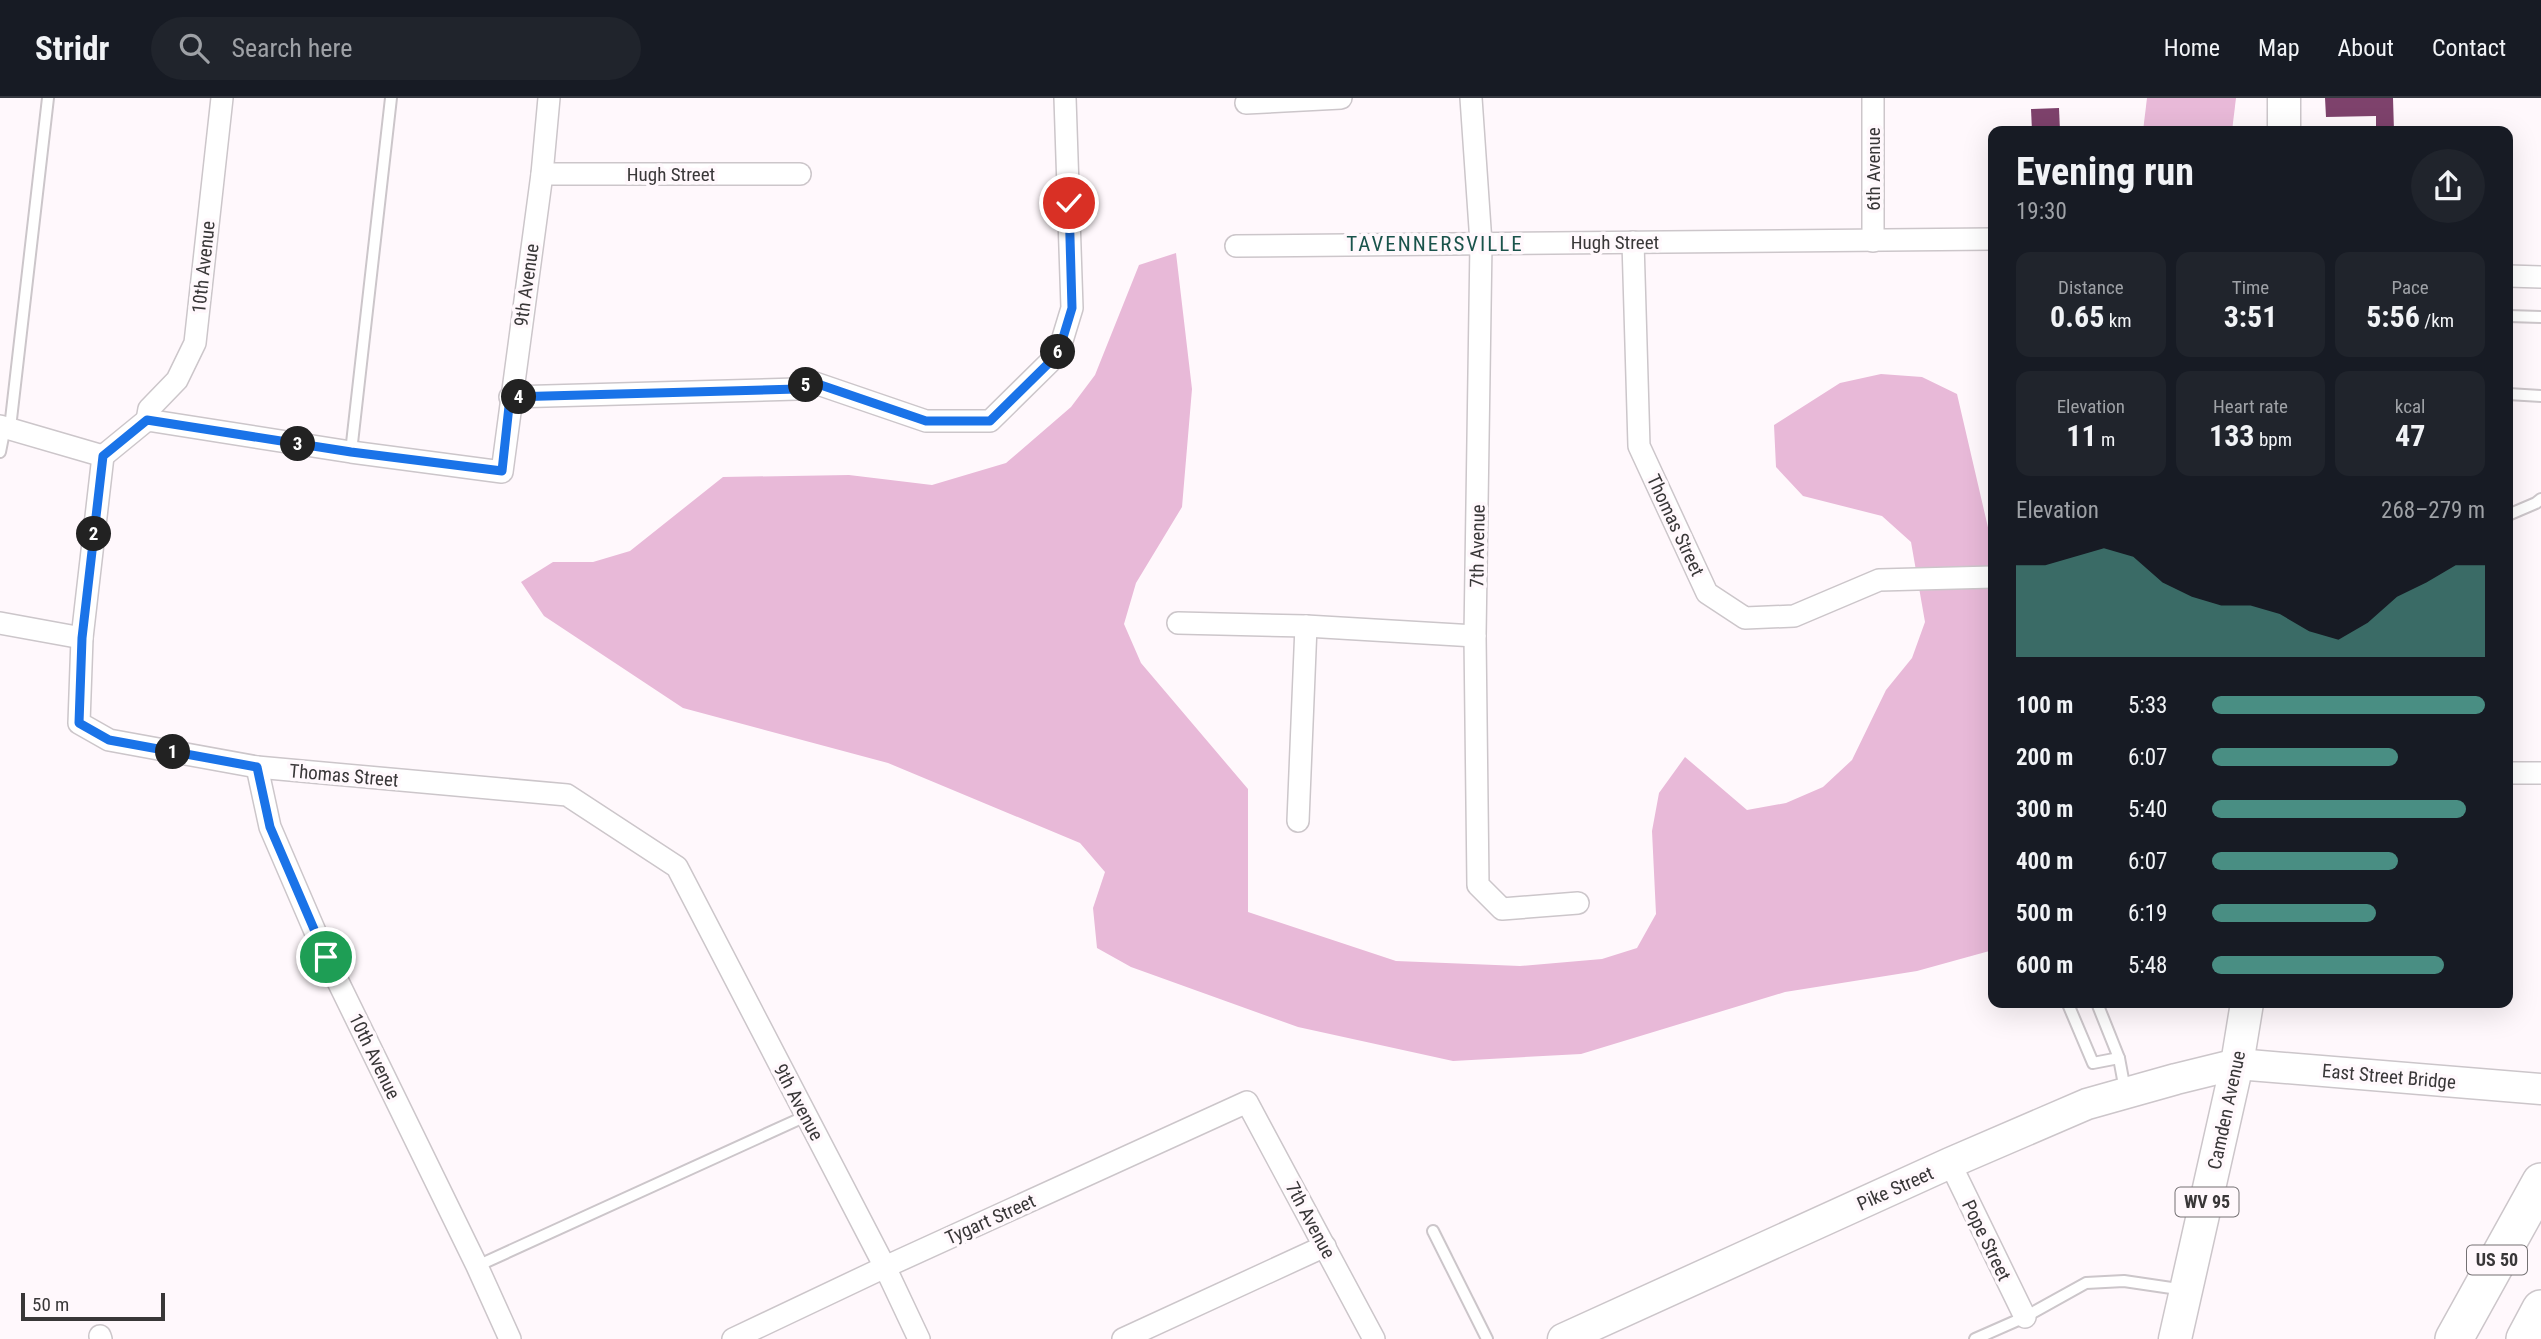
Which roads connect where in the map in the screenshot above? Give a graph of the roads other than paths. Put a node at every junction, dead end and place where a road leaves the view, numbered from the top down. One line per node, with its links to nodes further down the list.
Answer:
1 (48, 98): 27 (lane)
2 (222, 98): 26 (street, 10th Avenue)
3 (391, 98): 29 (lane)
4 (549, 98): 12 (street, 9th Avenue)
5 (1065, 98): 25 (street)
6 (1342, 98): 10 (street)
7 (1471, 98): 17 (street, 7th Avenue)
8 (1873, 98): 15 (street, 6th Avenue)
9 (2284, 98): 11 (main road)
10 (1246, 103)
11 (2284, 126)
12 (542, 174): 13 (street, Hugh Street); 25 (street, 9th Avenue)
13 (800, 174)
14 (1988, 239): 15 (street, Hugh Street)
15 (1873, 241): 16 (street, Hugh Street)
16 (1633, 242): 17 (street, Hugh Street); 33 (street, Thomas Street)
17 (1481, 243): 18 (street, Hugh Street); 37 (street, 7th Avenue)
18 (1237, 246)
19 (2513, 276): 20 (street)
20 (2541, 277)
21 (2513, 316): 22 (lane)
22 (2541, 317)
23 (2513, 394): 24 (lane)
24 (2541, 396)
25 (510, 397): 29 (street, 9th Avenue)
26 (147, 420): 29 (street); 30 (street, 10th Avenue)
27 (5, 427): 28 (lane); 30 (street)
28 (0, 452)
29 (351, 452)
30 (103, 456): 38 (street)
31 (2541, 499): 32 (lane)
32 (2513, 513)
33 (1988, 577)
34 (0, 623): 38 (street)
35 (1178, 623): 36 (street)
36 (1306, 626): 37 (street); 42 (street)
37 (1475, 636): 44 (street, 7th Avenue)
38 (82, 638): 39 (street, Thomas Street)
39 (257, 767): 43 (street, Thomas Street); 58 (street, 10th Avenue)
40 (2513, 773): 41 (street)
41 (2541, 773)
42 (1298, 821)
43 (677, 867): 53 (street, 9th Avenue)
44 (1578, 903)
45 (2070, 1008): 48 (lane)
46 (2099, 1008): 48 (lane)
47 (2246, 1008): 49 (main road, Camden Avenue / WV 95)
48 (2119, 1058): 51 (lane)
49 (2237, 1064): 50 (main road, East Street Bridge); 51 (main road, Pike Street); 60 (main road, Camden Avenue / WV 95)
50 (2541, 1088)
51 (2125, 1093): 54 (main road, Pike Street)
52 (1247, 1102): 57 (street, 7th Avenue); 59 (street, Tygart Street)
53 (806, 1116): 58 (lane); 59 (street, 9th Avenue)
54 (1950, 1163): 62 (street, Pope Street); 63 (main road, Pike Street)
55 (2541, 1182): 72 (highway, US 50)
56 (1433, 1231): 69 (lane)
57 (1325, 1246): 67 (street); 68 (street, 7th Avenue)
58 (477, 1266): 64 (street, 10th Avenue)
59 (885, 1267): 65 (street, Tygart Street); 66 (street, 9th Avenue)
60 (2188, 1290): 62 (lane); 71 (main road, Camden Avenue / WV 95)
61 (2541, 1309): 73 (highway)
62 (2025, 1317): 70 (lane)
63 (1574, 1337)
64 (510, 1339)
65 (733, 1339)
66 (919, 1339)
67 (1123, 1339)
68 (1374, 1339)
69 (1486, 1339)
70 (1975, 1339)
71 (2175, 1339)
72 (2454, 1339)
73 (2525, 1339)

